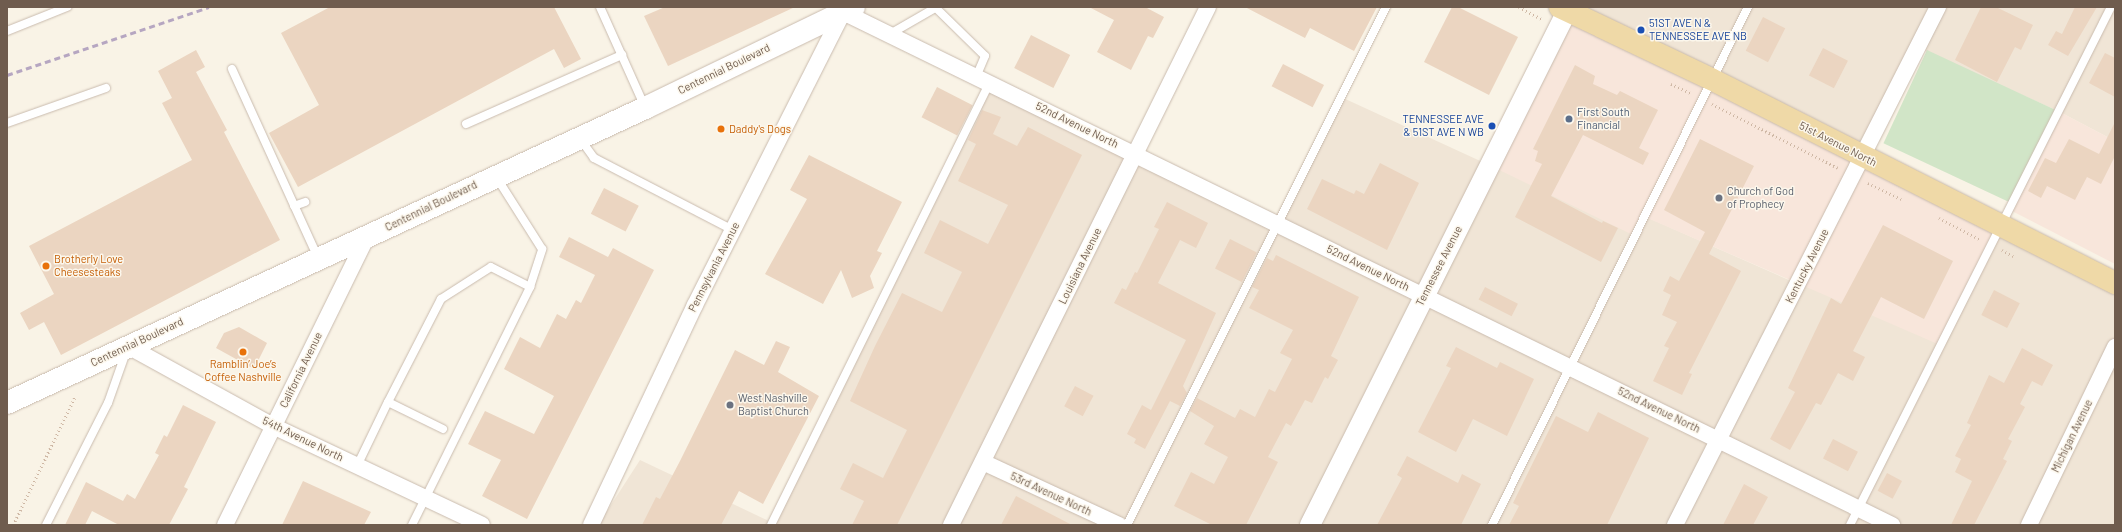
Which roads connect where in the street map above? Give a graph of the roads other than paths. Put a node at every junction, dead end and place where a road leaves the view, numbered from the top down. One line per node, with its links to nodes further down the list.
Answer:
1 (67, 7): 11 (lane)
2 (600, 7): 13 (lane)
3 (1208, 7): 22 (street, Louisiana Avenue)
4 (1386, 7): 27 (lane)
5 (1748, 7): 15 (lane)
6 (1938, 7): 23 (street, Kentucky Avenue)
7 (2111, 7): 28 (lane)
8 (937, 8): 12 (lane); 16 (lane)
9 (848, 9): 12 (street, 52nd Avenue North); 18 (main road, Centennial Boulevard); 29 (street, Pennsylvania Avenue)
10 (1563, 13): 15 (main road, 51st Avenue North); 34 (street, Tennessee Avenue)
11 (7, 31)
12 (890, 34): 16 (street, 52nd Avenue North)
13 (622, 55): 18 (lane); 20 (lane)
14 (232, 69): 26 (lane)
15 (1711, 79): 23 (main road, 51st Avenue North); 37 (lane)
16 (983, 80): 22 (street, 52nd Avenue North); 52 (lane)
17 (106, 88): 19 (lane)
18 (645, 108): 21 (main road, Centennial Boulevard)
19 (7, 123)
20 (466, 124)
21 (579, 138): 24 (main road, Centennial Boulevard); 29 (lane)
22 (1136, 154): 27 (street, 52nd Avenue North); 43 (street, Louisiana Avenue)
23 (1858, 166): 28 (main road, 51st Avenue North); 42 (street, Kentucky Avenue)
24 (495, 176): 30 (main road, Centennial Boulevard); 33 (lane)
25 (305, 202): 26 (lane)
26 (294, 206): 31 (lane)
27 (1278, 223): 34 (street, 52nd Avenue North); 55 (lane)
28 (2000, 225): 32 (main road, 51st Avenue North); 46 (lane)
29 (733, 230): 51 (street, Pennsylvania Avenue)
30 (367, 237): 31 (main road, Centennial Boulevard); 40 (street, California Avenue)
31 (319, 259): 35 (main road, Centennial Boulevard)
32 (2115, 283)
33 (530, 287): 38 (lane); 45 (lane)
34 (1424, 296): 37 (street, 52nd Avenue North); 56 (street, Tennessee Avenue)
35 (128, 346): 39 (main road, Centennial Boulevard); 40 (street, 54th Avenue North); 47 (lane)
36 (2115, 347): 61 (street, Michigan Avenue)
37 (1571, 367): 42 (street, 52nd Avenue North); 57 (lane)
38 (388, 402): 41 (lane); 44 (lane)
39 (7, 403)
40 (273, 426): 44 (street, 54th Avenue North); 48 (street, California Avenue)
41 (443, 429)
42 (1719, 440): 46 (street, 52nd Avenue North); 58 (street, Kentucky Avenue)
43 (983, 462): 53 (street, Louisiana Avenue); 54 (street, 53rd Avenue North)
44 (357, 466): 45 (street, 54th Avenue North)
45 (426, 498): 49 (lane); 50 (street, 54th Avenue North)
46 (1859, 508): 59 (lane); 60 (street, 52nd Avenue North)
47 (46, 525)
48 (225, 525)
49 (412, 525)
50 (482, 525)
51 (591, 525)
52 (770, 525)
53 (951, 525)
54 (1119, 525)
55 (1127, 525)
56 (1310, 525)
57 (1492, 525)
58 (1675, 525)
59 (1850, 525)
60 (1892, 525)
61 (2029, 525)

